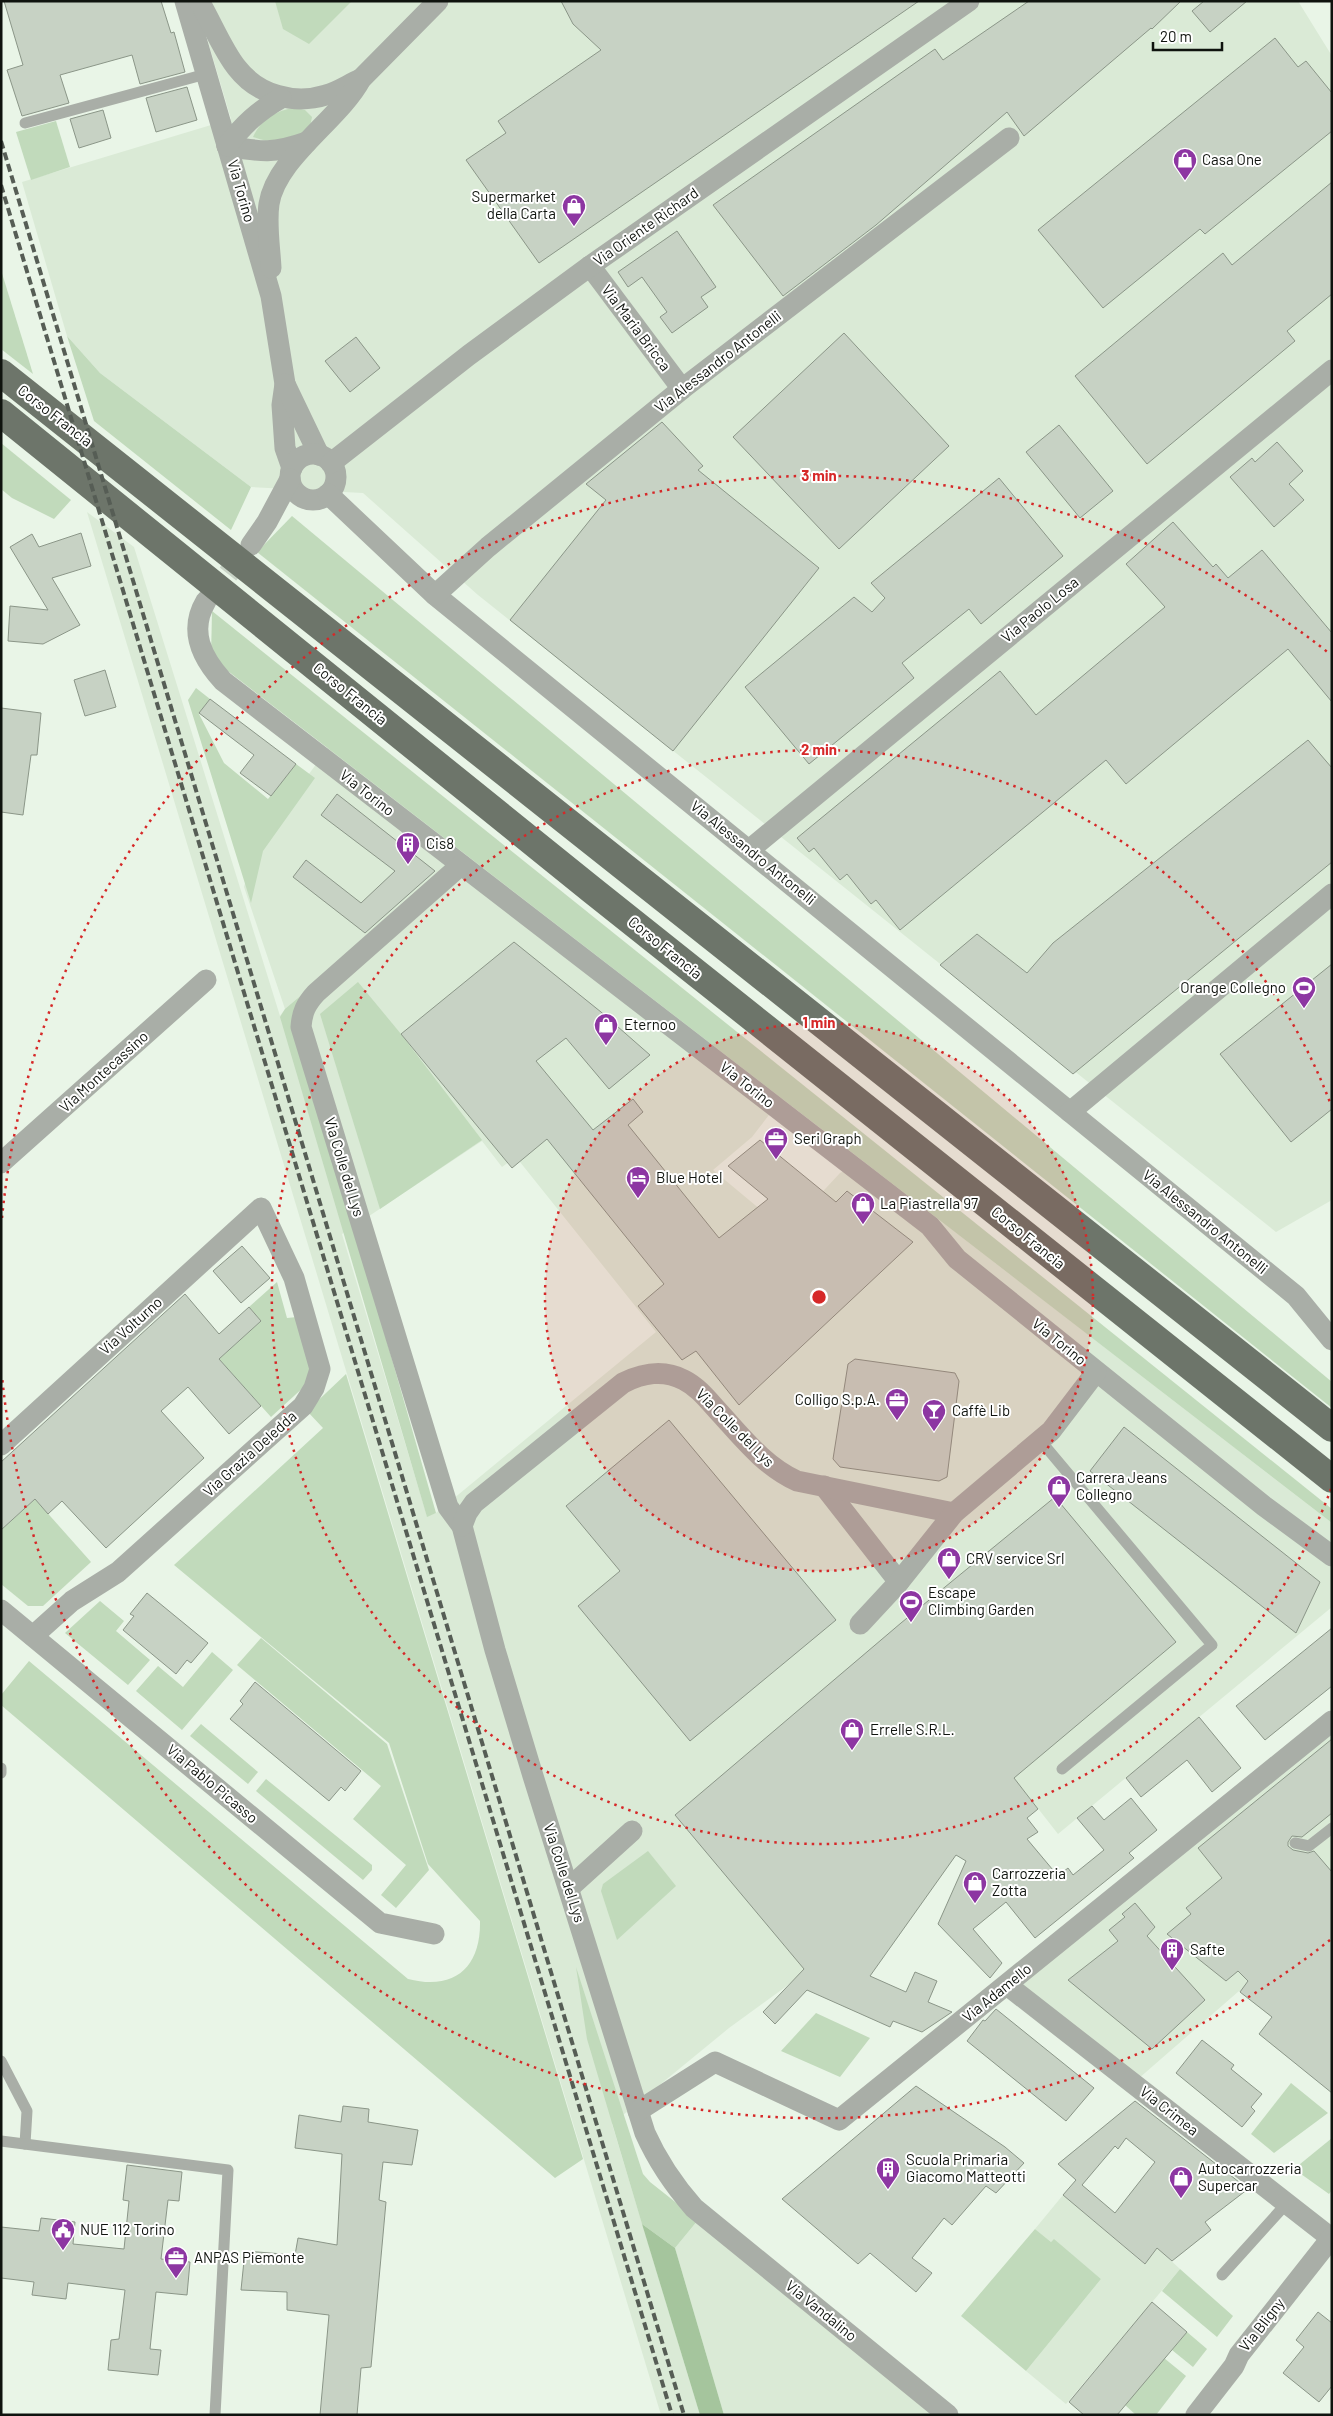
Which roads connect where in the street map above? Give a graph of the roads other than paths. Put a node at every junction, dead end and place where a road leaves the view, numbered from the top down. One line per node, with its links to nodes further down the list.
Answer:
1 (185, 1): 5 (street, Via Torino)
2 (199, 1): 7 (street)
3 (438, 1): 6 (street)
4 (969, 1): 12 (street, Via Oriente Richard)
5 (206, 74): 8 (lane); 11 (street, Via Torino)
6 (361, 79): 7 (street); 10 (street)
7 (281, 98): 11 (street)
8 (24, 124)
9 (1009, 138): 17 (street, Via Alessandro Antonelli)
10 (309, 141): 11 (street); 13 (street)
11 (227, 146): 13 (street, Via Torino)
12 (590, 266): 17 (street, Via Maria Bricca); 19 (street, Via Oriente Richard)
13 (272, 296): 16 (street, Via Torino)
14 (1332, 370): 25 (street, Via Paolo Losa)
15 (1, 373): 34 (main road, Corso Francia)
16 (285, 384): 19 (street, Via Torino); 20 (street, Via Torino)
17 (682, 389): 23 (street, Via Alessandro Antonelli)
18 (1, 412): 37 (main road, Corso Francia)
19 (325, 459): 20 (street); 21 (street, Via Torino)
20 (291, 473): 21 (street, Via Torino); 22 (street)
21 (328, 494): 23 (street, Via Alessandro Antonelli)
22 (251, 544)
23 (435, 595): 25 (street, Via Alessandro Antonelli)
24 (206, 601): 26 (street, Via Torino)
25 (749, 850): 29 (street, Via Alessandro Antonelli)
26 (461, 864): 33 (street, Via Torino); 40 (street, Via Colle del Lys)
27 (1332, 894): 29 (street)
28 (206, 980): 30 (street, Via Montecassino)
29 (1070, 1112): 32 (street, Via Alessandro Antonelli)
30 (1, 1164)
31 (261, 1208): 36 (street, Via Volturno); 45 (street, Via Grazia Deledda)
32 (1332, 1340)
33 (1096, 1372): 35 (street); 41 (street, Via Torino)
34 (1332, 1428)
35 (1040, 1440): 39 (street); 48 (lane)
36 (1, 1445)
37 (1332, 1479)
38 (824, 1486): 39 (street, Via Colle del Lys); 40 (street, Via Colle del Lys); 42 (street)
39 (954, 1513): 42 (street)
40 (462, 1526): 53 (street, Via Colle del Lys)
41 (1332, 1556)
42 (898, 1582): 44 (street)
43 (1, 1610): 45 (street, Via Pablo Picasso)
44 (860, 1624)
45 (33, 1636): 54 (street, Via Pablo Picasso)
46 (1332, 1721): 55 (street, Via Adamello)
47 (1, 1768): 49 (lane)
48 (1062, 1769)
49 (1, 1773)
50 (1332, 1828): 52 (lane)
51 (632, 1831): 53 (street)
52 (1294, 1843)
53 (569, 1888): 57 (street, Via Colle del Lys)
54 (434, 1934)
55 (1007, 1985): 57 (street, Via Adamello); 60 (street, Via Crimea)
56 (1, 2062): 59 (lane)
57 (638, 2110): 61 (street, Via Colle del Lys)
58 (1, 2142): 59 (lane)
59 (25, 2144): 64 (lane)
60 (1287, 2203): 62 (street, Via Crimea); 63 (lane)
61 (694, 2208): 65 (street, Via Vandalino)
62 (1331, 2238): 66 (street, Via Bligny)
63 (1222, 2275)
64 (214, 2415)
65 (948, 2415)
66 (1196, 2415)

